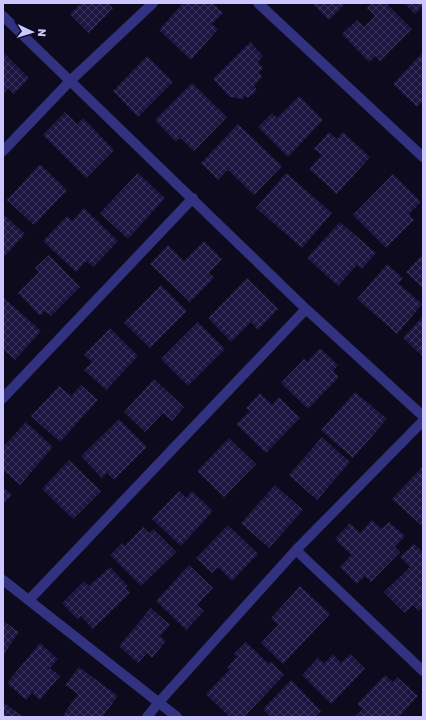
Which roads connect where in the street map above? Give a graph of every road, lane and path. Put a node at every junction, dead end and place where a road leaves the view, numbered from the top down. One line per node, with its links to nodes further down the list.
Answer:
1 (153, 3): 4 (street)
2 (258, 3): 6 (street)
3 (3, 16): 4 (street)
4 (70, 81): 5 (street); 7 (street)
5 (3, 151)
6 (423, 157)
7 (192, 198): 8 (street); 9 (street)
8 (306, 309): 10 (street); 14 (street)
9 (3, 398)
10 (423, 416)
11 (423, 421): 12 (street)
12 (296, 550): 15 (street); 16 (street)
13 (3, 580): 14 (street)
14 (29, 600): 16 (street)
15 (423, 671)
16 (159, 702): 17 (street); 18 (street)
17 (147, 717)
18 (177, 717)

